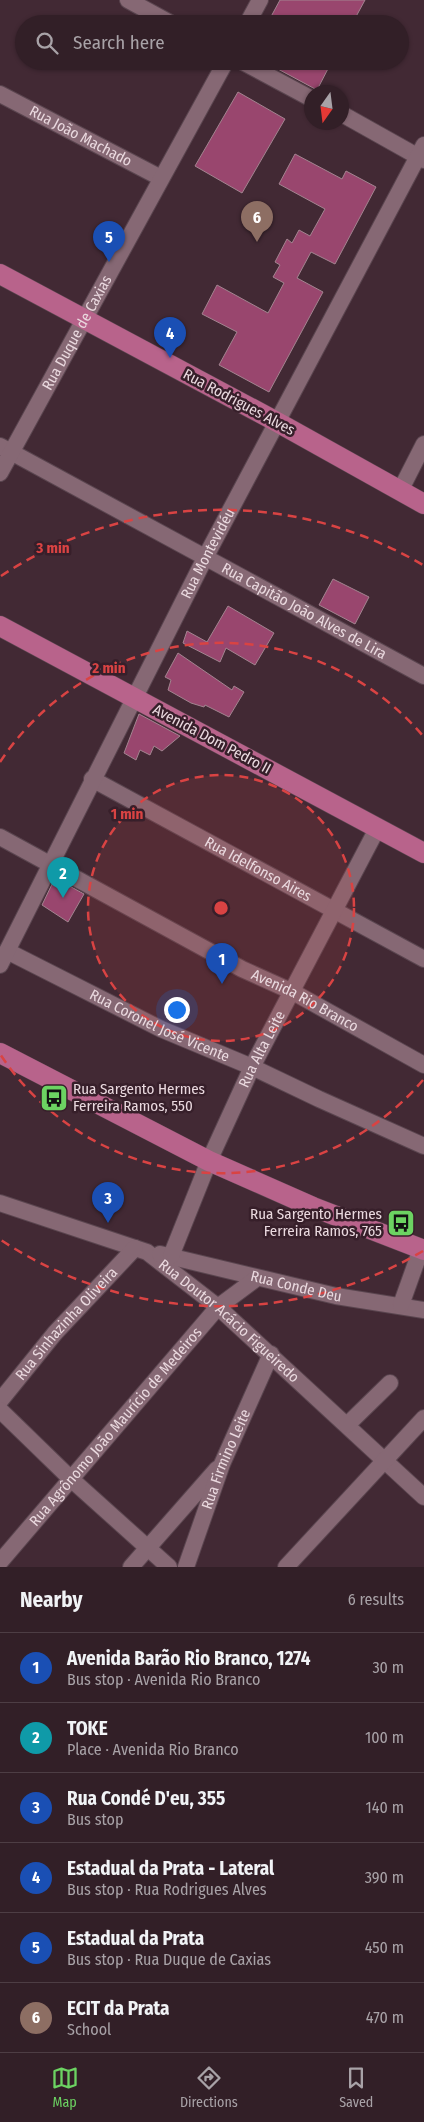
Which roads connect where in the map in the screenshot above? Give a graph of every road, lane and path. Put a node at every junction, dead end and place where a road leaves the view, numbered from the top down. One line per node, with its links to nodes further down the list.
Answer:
1 (128, 0): 3 (street)
2 (260, 0): 4 (street)
3 (156, 15)
4 (252, 15)
5 (221, 70): 11 (street, Rua Duque de Caxias)
6 (258, 70): 8 (street)
7 (0, 94): 11 (street, Rua João Machado)
8 (304, 95)
9 (349, 118): 10 (street)
10 (422, 154): 14 (street, Rua Montevidéu)
11 (160, 178): 13 (street, Rua Duque de Caxias)
12 (0, 274): 13 (main road, Rua Rodrigues Alves)
13 (84, 320): 14 (main road, Rua Rodrigues Alves); 16 (street, Rua Duque de Caxias)
14 (277, 422): 18 (main road, Rua Rodrigues Alves); 20 (street, Rua Montevidéu)
15 (424, 444): 18 (street)
16 (6, 449): 17 (street, Rua Duque de Caxias); 20 (street, Rua Capitão João Alves de Lira)
17 (0, 473)
18 (400, 491): 19 (main road, Rua Rodrigues Alves)
19 (424, 504)
20 (206, 556): 22 (street, Rua Capitão João Alves de Lira); 23 (street, Rua Montevidéu)
21 (0, 626): 23 (main road, Avenida Dom Pedro II)
22 (424, 676)
23 (136, 698): 24 (street, Rua Montevidéu); 25 (main road, Avenida Dom Pedro II)
24 (92, 779): 28 (street, Rua Montevidéu); 29 (street, Rua Idelfonso Aires)
25 (378, 827): 27 (main road, Avenida Dom Pedro II); 29 (street, Rua Alta Leite)
26 (0, 837): 28 (street, Avenida Rio Branco)
27 (424, 852)
28 (50, 864): 30 (street, Rua Montevidéu); 32 (street, Avenida Rio Branco)
29 (336, 910): 31 (street, Rua Idelfonso Aires); 32 (street, Rua Alta Leite)
30 (3, 958): 35 (street, Rua Coronel José Vicente)
31 (424, 959)
32 (292, 992): 34 (street, Avenida Rio Branco); 35 (street, Rua Alta Leite)
33 (0, 1053): 37 (main road)
34 (424, 1065)
35 (252, 1067): 36 (street, Rua Coronel José Vicente); 37 (street, Rua Alta Leite)
36 (424, 1146)
37 (209, 1160): 39 (main road); 41 (street, Rua Alta Leite)
38 (0, 1202): 40 (street, Rua Doutor Acácio Figueiredo)
39 (423, 1249): 43 (street)
40 (141, 1250): 41 (street); 44 (street, Rua Doutor Acácio Figueiredo); 48 (street, Rua Sinhazinha Oliveira)
41 (171, 1256): 42 (street, Rua Conde Deu)
42 (257, 1278): 43 (street, Rua Conde Deu); 44 (street, Rua Agrônomo João Maurício de Medeiros)
43 (401, 1305): 45 (street, Rua Conde Deu)
44 (218, 1307): 46 (street, Rua Doutor Acácio Figueiredo); 54 (street, Rua Agrônomo João Maurício de Medeiros)
45 (424, 1310)
46 (271, 1354): 51 (street, Rua Doutor Acácio Figueiredo); 53 (street, Rua Firmino Leite)
47 (390, 1382): 51 (street)
48 (0, 1402)
49 (0, 1410): 54 (street)
50 (424, 1418): 52 (street)
51 (347, 1425): 52 (street, Rua Doutor Acácio Figueiredo)
52 (386, 1462): 55 (street, Rua Doutor Acácio Figueiredo); 61 (street)
53 (222, 1464): 56 (street); 60 (street, Rua Firmino Leite)
54 (71, 1479): 56 (street); 57 (street, Rua Agrônomo João Maurício de Medeiros)
55 (424, 1497)
56 (147, 1549): 58 (street); 59 (street)
57 (0, 1562)
58 (131, 1567)
59 (169, 1567)
60 (186, 1567)
61 (286, 1567)

